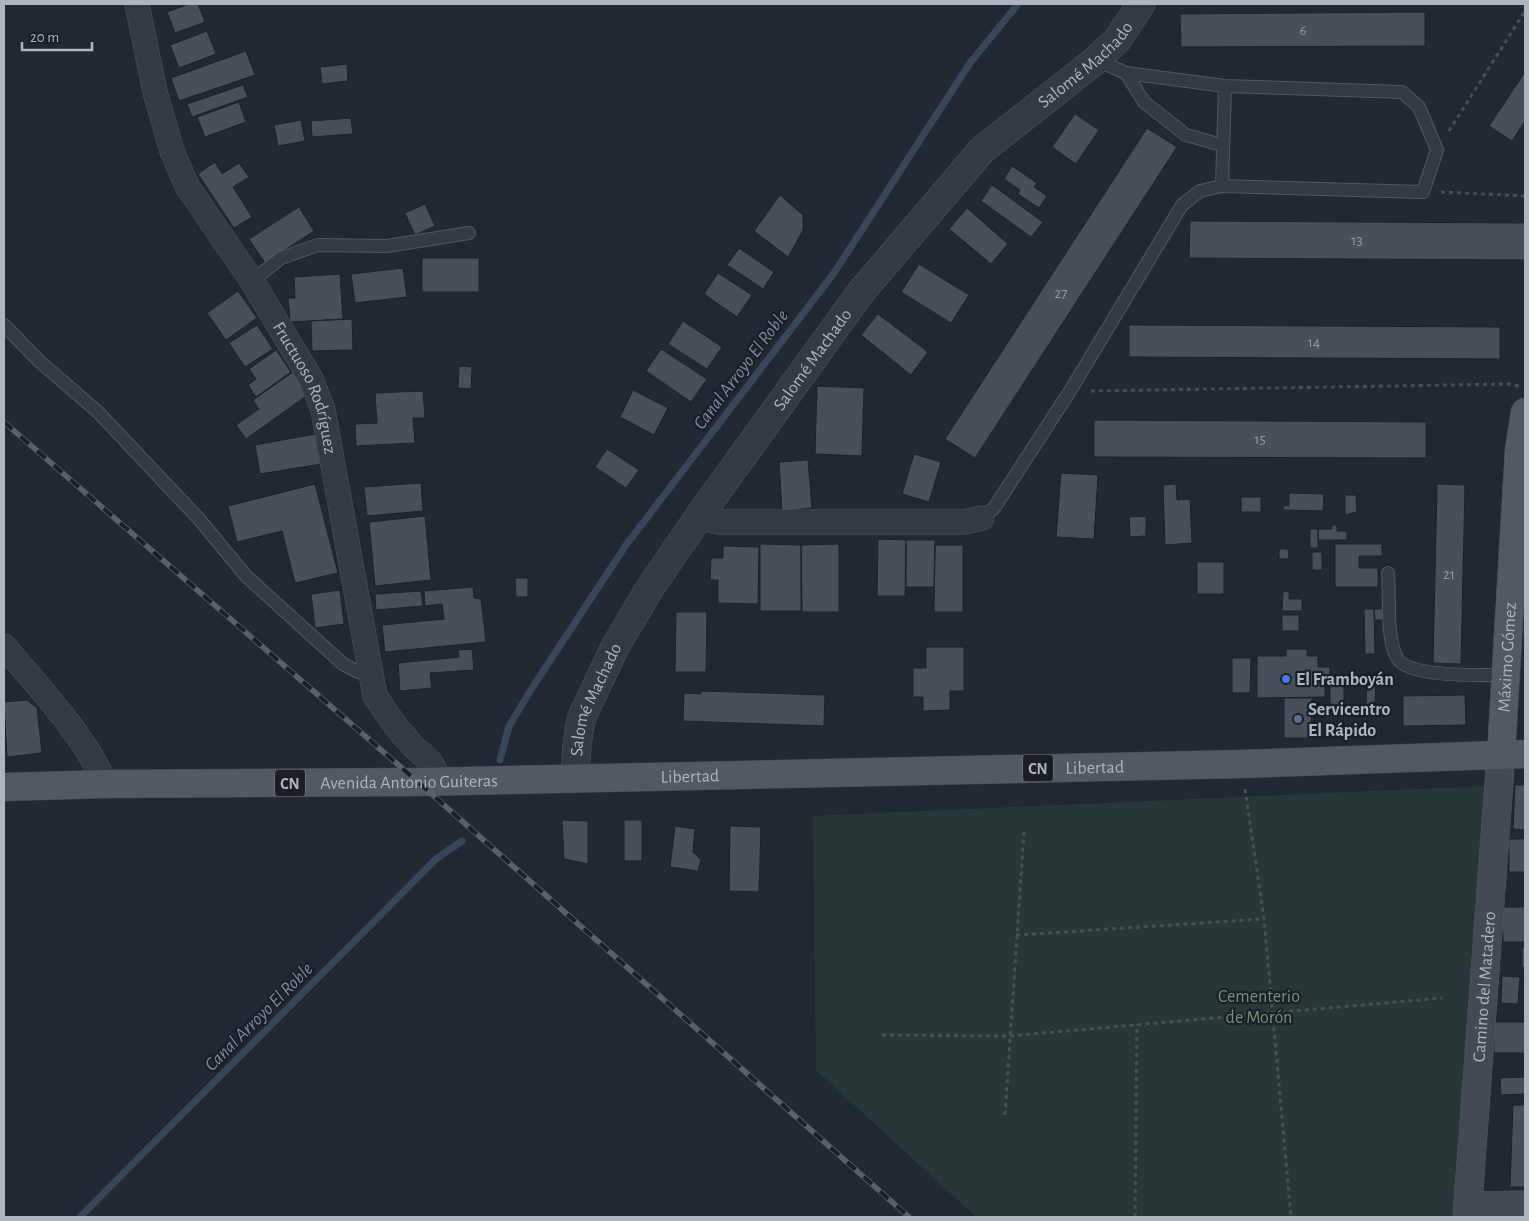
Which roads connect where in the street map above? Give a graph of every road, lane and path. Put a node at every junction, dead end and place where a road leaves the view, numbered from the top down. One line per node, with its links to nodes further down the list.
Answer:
1 (137, 4): 13 (street, Fructuoso Rodríguez)
2 (1141, 4): 4 (street, Salomé Machado)
3 (1525, 11): 8 (path)
4 (1096, 60): 5 (lane); 18 (street, Salomé Machado)
5 (1126, 73): 6 (lane); 7 (lane)
6 (1225, 86): 7 (lane); 8 (lane)
7 (1222, 145): 9 (lane)
8 (1437, 150): 10 (lane)
9 (1222, 186): 10 (lane); 16 (lane)
10 (1422, 192): 11 (path)
11 (1525, 196)
12 (469, 233): 13 (lane)
13 (252, 281): 22 (street, Fructuoso Rodríguez)
14 (4, 325): 22 (lane)
15 (1525, 388): 16 (path)
16 (1070, 392): 19 (lane)
17 (1525, 412): 23 (main road, Máximo Gómez)
18 (700, 514): 19 (street); 26 (street, Salomé Machado)
19 (982, 518)
20 (1388, 573): 23 (lane)
21 (4, 646): 28 (street)
22 (369, 673): 27 (street, Fructuoso Rodríguez)
23 (1505, 676): 24 (main road, Máximo Gómez)
24 (1513, 754): 25 (main road, Libertad / CN); 40 (main road, Camino del Matadero)
25 (1241, 764): 26 (main road, Libertad / CN); 31 (path)
26 (575, 778): 27 (main road, Avenida Antonio Guiteras / CN)
27 (438, 781): 28 (main road, Avenida Antonio Guiteras / CN)
28 (106, 784): 29 (main road, Avenida Antonio Guiteras / CN)
29 (4, 787)
30 (1024, 831): 32 (path)
31 (1264, 918): 32 (path); 34 (path)
32 (1016, 935): 37 (path)
33 (1442, 998): 34 (path)
34 (1272, 1013): 35 (path); 42 (path)
35 (1136, 1024): 37 (path); 41 (path)
36 (882, 1035): 37 (path)
37 (1009, 1036): 38 (path)
38 (1005, 1115)
39 (1525, 1205): 40 (main road)
40 (1468, 1211)
41 (1135, 1217)
42 (1291, 1217)

